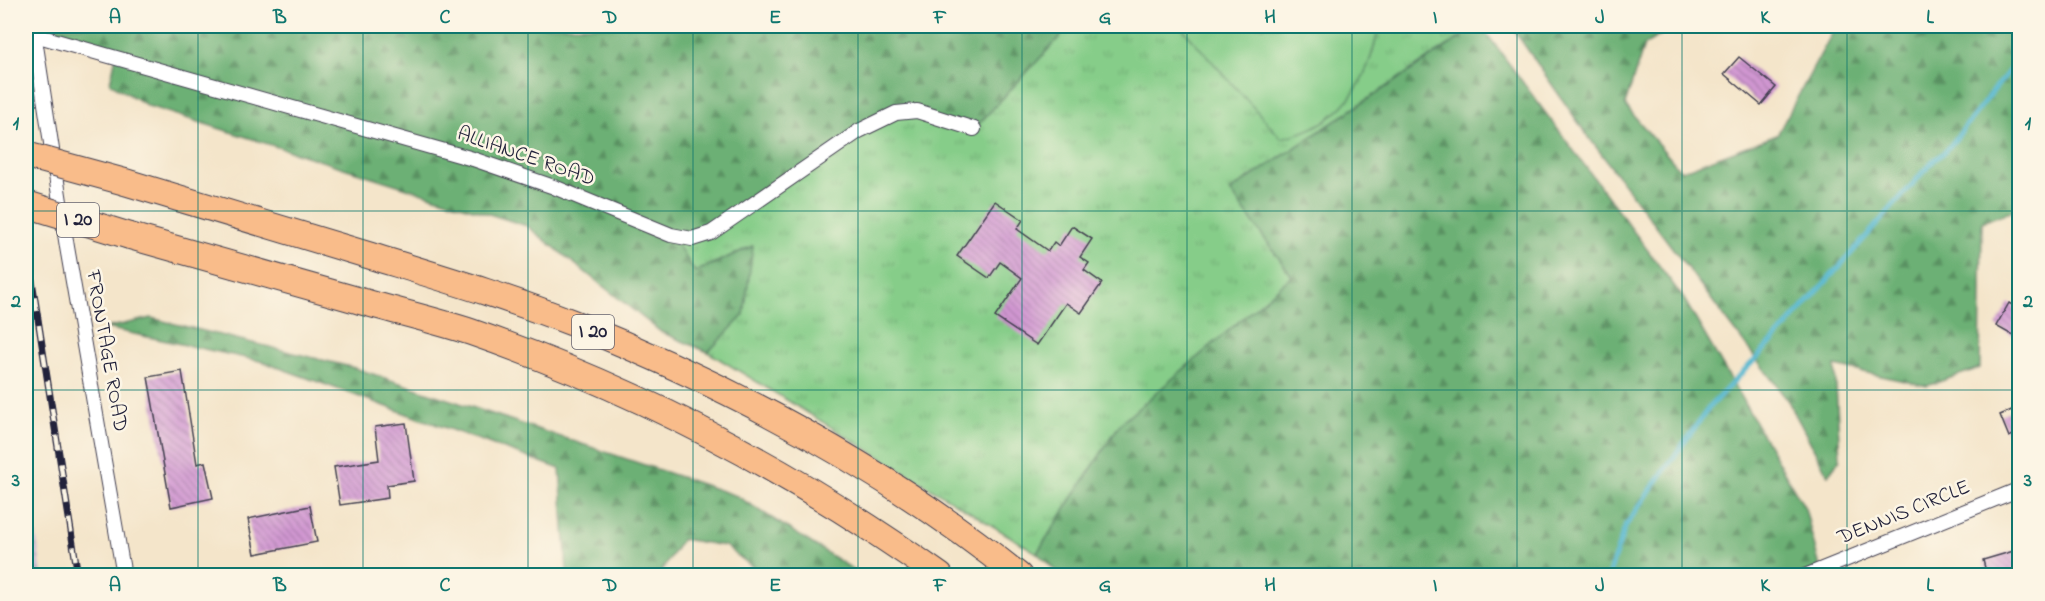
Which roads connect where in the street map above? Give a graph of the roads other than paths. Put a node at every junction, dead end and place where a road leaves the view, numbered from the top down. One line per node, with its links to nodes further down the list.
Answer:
1 (34, 30): 2 (street, ALLIANCE ROAD); 6 (street, FRONTAGE ROAD)
2 (974, 129)
3 (26, 155): 8 (highway, I 20, bridge)
4 (26, 204): 7 (highway, I 20, bridge)
5 (2019, 489): 9 (street, DENNIS CIRCLE)
6 (124, 576)
7 (940, 576)
8 (1019, 576)
9 (1805, 576)

